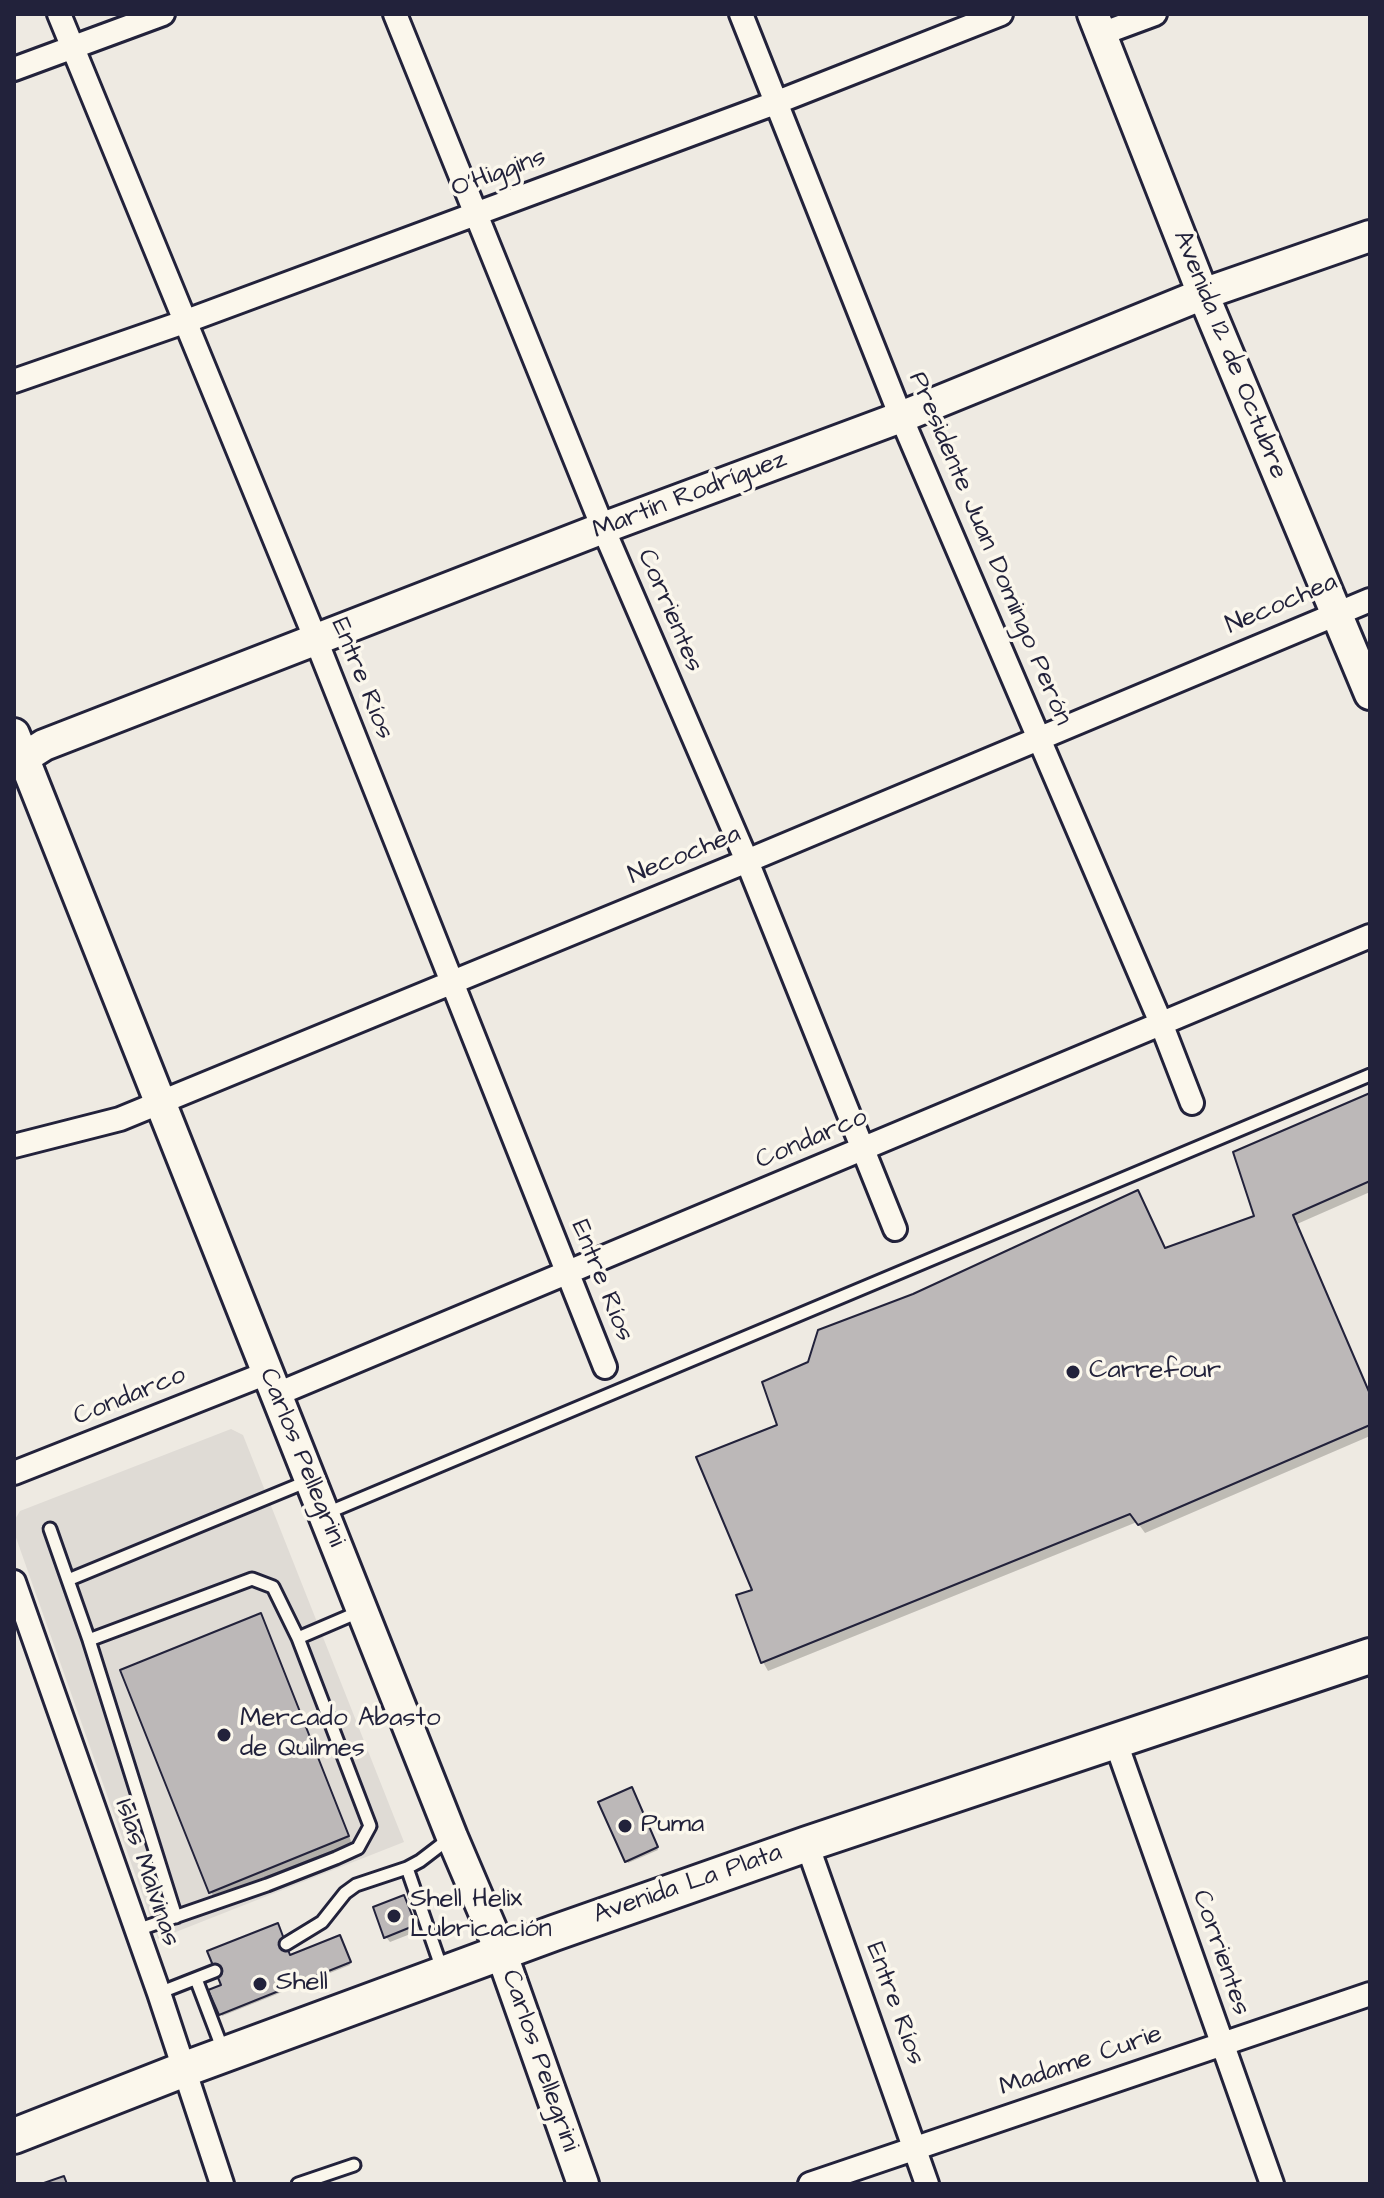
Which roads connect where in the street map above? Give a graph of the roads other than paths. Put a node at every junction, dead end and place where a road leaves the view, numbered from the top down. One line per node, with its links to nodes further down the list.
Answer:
1 (59, 14): 8 (street, Entre Ríos)
2 (163, 14): 8 (street)
3 (395, 14): 11 (street, Corrientes)
4 (741, 14): 10 (street, Presidente Juan Domingo Perón)
5 (1001, 14): 10 (street, O'Higgins)
6 (1155, 14): 7 (street)
7 (1097, 24): 13 (street, Avenida 12 de Octubre)
8 (73, 48): 9 (street); 14 (street, Entre Ríos)
9 (14, 69)
10 (775, 103): 11 (street, O'Higgins); 16 (street, Presidente Juan Domingo Perón)
11 (475, 212): 14 (street, O'Higgins); 17 (street, Corrientes)
12 (1370, 236): 13 (street, Martín Rodríguez)
13 (1203, 294): 16 (street, Martín Rodríguez); 19 (street, Avenida 12 de Octubre)
14 (184, 322): 15 (street, O'Higgins); 20 (street, Entre Ríos)
15 (14, 381)
16 (901, 417): 17 (street, Martín Rodríguez); 22 (street, Presidente Juan Domingo Perón)
17 (603, 528): 20 (street, Martín Rodríguez); 24 (street, Corrientes)
18 (1370, 600): 19 (street, Necochea)
19 (1336, 612): 21 (street, Avenida 12 de Octubre); 22 (street, Necochea)
20 (316, 640): 23 (street, Martín Rodríguez); 26 (street, Entre Ríos)
21 (1370, 694)
22 (1039, 739): 24 (street, Necochea); 27 (street, Presidente Juan Domingo Perón)
23 (17, 752): 29 (street, Carlos Pellegrini)
24 (747, 861): 26 (street, Necochea); 32 (street, Corrientes)
25 (1370, 936): 27 (street, Condarco)
26 (450, 983): 29 (street, Necochea); 34 (street, Entre Ríos)
27 (1161, 1023): 30 (street, Presidente Juan Domingo Perón); 32 (street, Condarco)
28 (1370, 1075): 39 (lane)
29 (161, 1102): 31 (street, Necochea); 36 (street, Carlos Pellegrini)
30 (1192, 1103)
31 (14, 1146)
32 (862, 1149): 33 (street, Corrientes); 34 (street, Condarco)
33 (895, 1229)
34 (568, 1273): 35 (street, Entre Ríos); 36 (street, Condarco)
35 (605, 1367)
36 (271, 1384): 37 (street, Condarco); 38 (street, Carlos Pellegrini)
37 (14, 1473)
38 (309, 1481): 39 (street, Carlos Pellegrini); 41 (lane)
39 (323, 1515): 43 (street, Carlos Pellegrini)
40 (50, 1529): 41 (lane)
41 (68, 1580): 45 (lane)
42 (14, 1582): 52 (street, Islas Malvinas)
43 (362, 1611): 44 (lane); 48 (street, Carlos Pellegrini)
44 (298, 1638): 45 (lane); 51 (lane)
45 (89, 1640): 51 (lane)
46 (1370, 1656): 47 (main road, Avenida La Plata)
47 (1115, 1740): 49 (main road, Avenida La Plata); 60 (street, Corrientes)
48 (452, 1837): 50 (lane); 54 (street, Carlos Pellegrini)
49 (807, 1844): 54 (main road, Avenida La Plata); 64 (street, Entre Ríos)
50 (407, 1868): 53 (lane); 56 (lane)
51 (176, 1917): 52 (lane)
52 (137, 1930): 58 (street, Islas Malvinas)
53 (286, 1944)
54 (501, 1952): 56 (main road, Avenida La Plata); 68 (street, Carlos Pellegrini)
55 (215, 1971): 57 (lane)
56 (443, 1972): 61 (main road, Avenida La Plata)
57 (196, 1979): 58 (lane); 61 (lane)
58 (159, 1993): 62 (street, Islas Malvinas)
59 (1370, 1994): 60 (street, Madame Curie)
60 (1222, 2043): 64 (street, Madame Curie); 71 (street, Corrientes)
61 (225, 2054): 62 (main road, Avenida La Plata)
62 (185, 2069): 63 (main road, Avenida La Plata); 66 (street, Islas Malvinas)
63 (14, 2136)
64 (915, 2149): 69 (street, Madame Curie); 70 (street, Entre Ríos)
65 (354, 2165): 67 (lane)
66 (222, 2184)
67 (298, 2184)
68 (583, 2184)
69 (810, 2184)
70 (927, 2184)
71 (1272, 2184)

